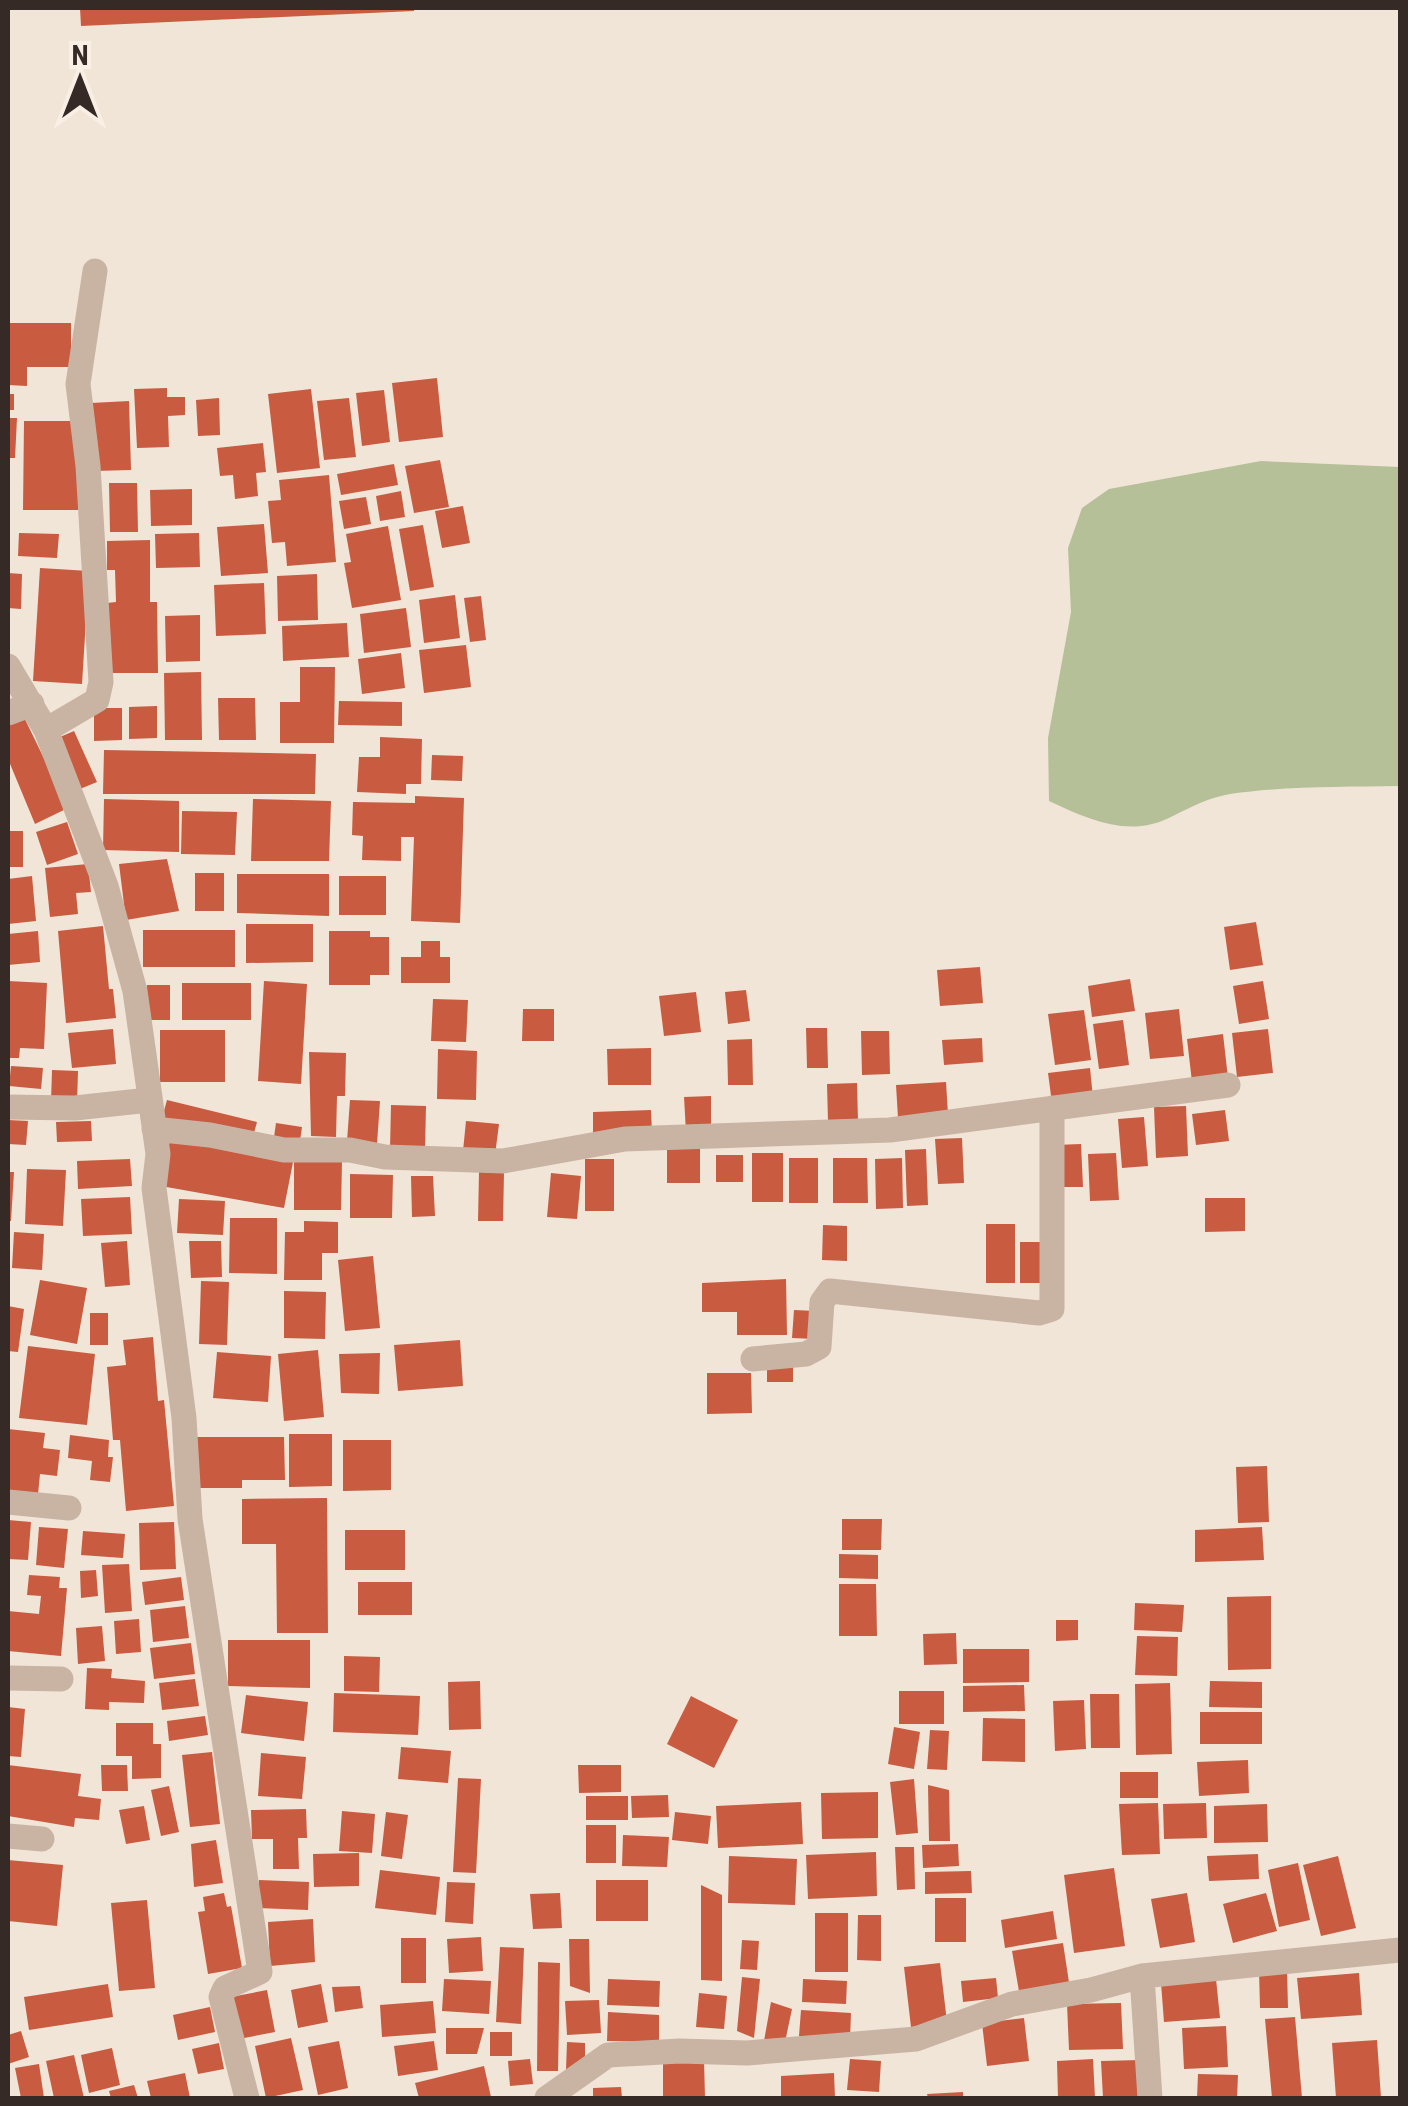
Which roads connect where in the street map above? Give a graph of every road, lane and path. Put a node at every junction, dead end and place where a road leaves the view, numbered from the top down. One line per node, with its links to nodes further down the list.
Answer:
1 (95, 270): 5 (street)
2 (8, 666): 3 (street)
3 (32, 704): 4 (street); 5 (street)
4 (8, 712)
5 (46, 730): 7 (street)
6 (1228, 1084): 9 (street)
7 (149, 1100): 8 (street); 10 (street)
8 (8, 1107)
9 (1052, 1108): 10 (street); 11 (street)
10 (154, 1129): 20 (street)
11 (753, 1358)
12 (8, 1502): 13 (street)
13 (69, 1508)
14 (8, 1678): 15 (street)
15 (61, 1680)
16 (8, 1836): 17 (street)
17 (42, 1840)
18 (1400, 1950): 19 (street)
19 (1142, 1976): 21 (street); 22 (street)
20 (246, 2098)
21 (547, 2098)
22 (1150, 2098)

